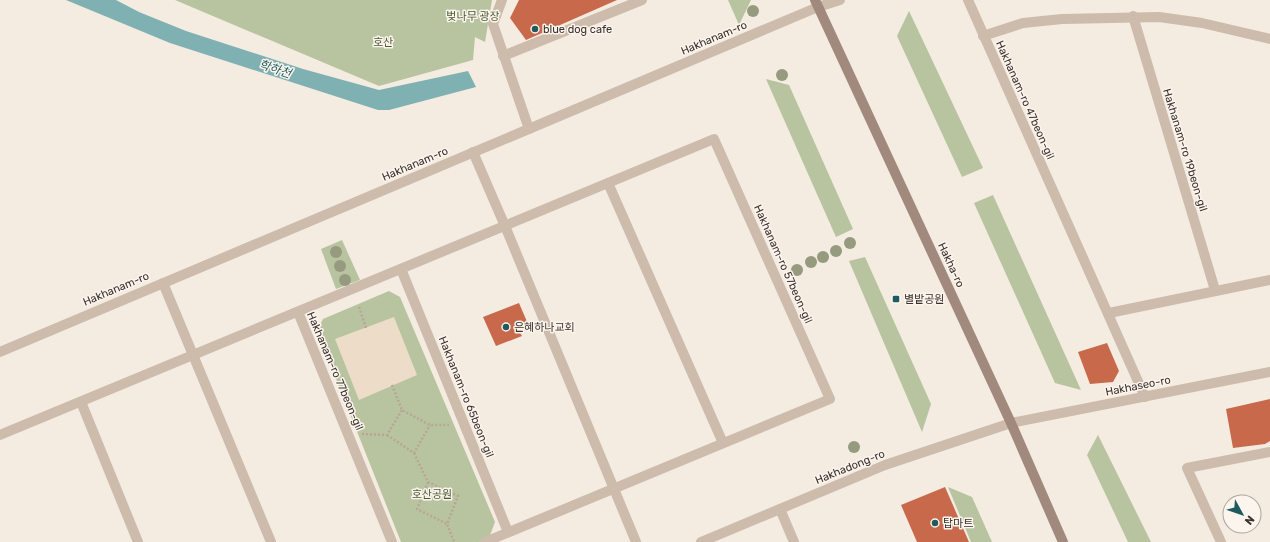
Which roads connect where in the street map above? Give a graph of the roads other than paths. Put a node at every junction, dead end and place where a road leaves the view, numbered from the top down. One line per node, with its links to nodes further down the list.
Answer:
1 (502, 0): 9 (street)
2 (642, 0): 9 (street)
3 (840, 0): 5 (street, Hakhanam-ro)
4 (968, 0): 7 (street)
5 (816, 4): 10 (street, Hakhanam-ro); 25 (street, Hakha-ro)
6 (1132, 16): 7 (street, Hakhanam-ro 47beon-gil); 8 (street, Hakhanam-ro 47beon-gil); 17 (street, Hakhanam-ro 19beon-gil)
7 (983, 36): 19 (street, Hakhanam-ro 47beon-gil)
8 (1270, 40)
9 (502, 56): 10 (street)
10 (529, 129): 11 (street, Hakhanam-ro)
11 (473, 152): 13 (street); 16 (street, Hakhanam-ro)
12 (608, 183): 13 (street); 27 (street); 27 (street, Hakhanam-ro 57beon-gil)
13 (505, 226): 14 (street); 29 (street)
14 (401, 269): 18 (street); 31 (street, Hakhanam-ro 65beon-gil)
15 (1270, 280): 17 (street)
16 (163, 283): 20 (street, Hakhanam-ro); 21 (street)
17 (1215, 290): 19 (street)
18 (298, 312): 21 (street, Hakhanam-ro 77beon-gil); 34 (street, Hakhanam-ro 77beon-gil)
19 (1109, 312): 23 (street, Hakhanam-ro 47beon-gil)
20 (0, 352)
21 (194, 354): 24 (street, Hakhanam-ro 77beon-gil); 33 (street)
22 (1270, 372): 23 (street, Hakhaseo-ro)
23 (1145, 397): 25 (street, Hakhaseo-ro)
24 (81, 402): 26 (street, Hakhanam-ro 77beon-gil); 32 (street)
25 (1011, 423): 30 (street, Hakhadong-ro); 39 (street, Hakha-ro)
26 (0, 435)
27 (723, 443): 29 (street)
28 (1270, 452): 40 (street)
29 (614, 488): 31 (street); 36 (street)
30 (780, 509): 37 (street, Hakhadong-ro); 38 (street)
31 (508, 532): 35 (street)
32 (138, 542)
33 (271, 542)
34 (392, 542)
35 (485, 542)
36 (636, 542)
37 (701, 542)
38 (794, 542)
39 (1063, 542)
40 (1221, 542)

